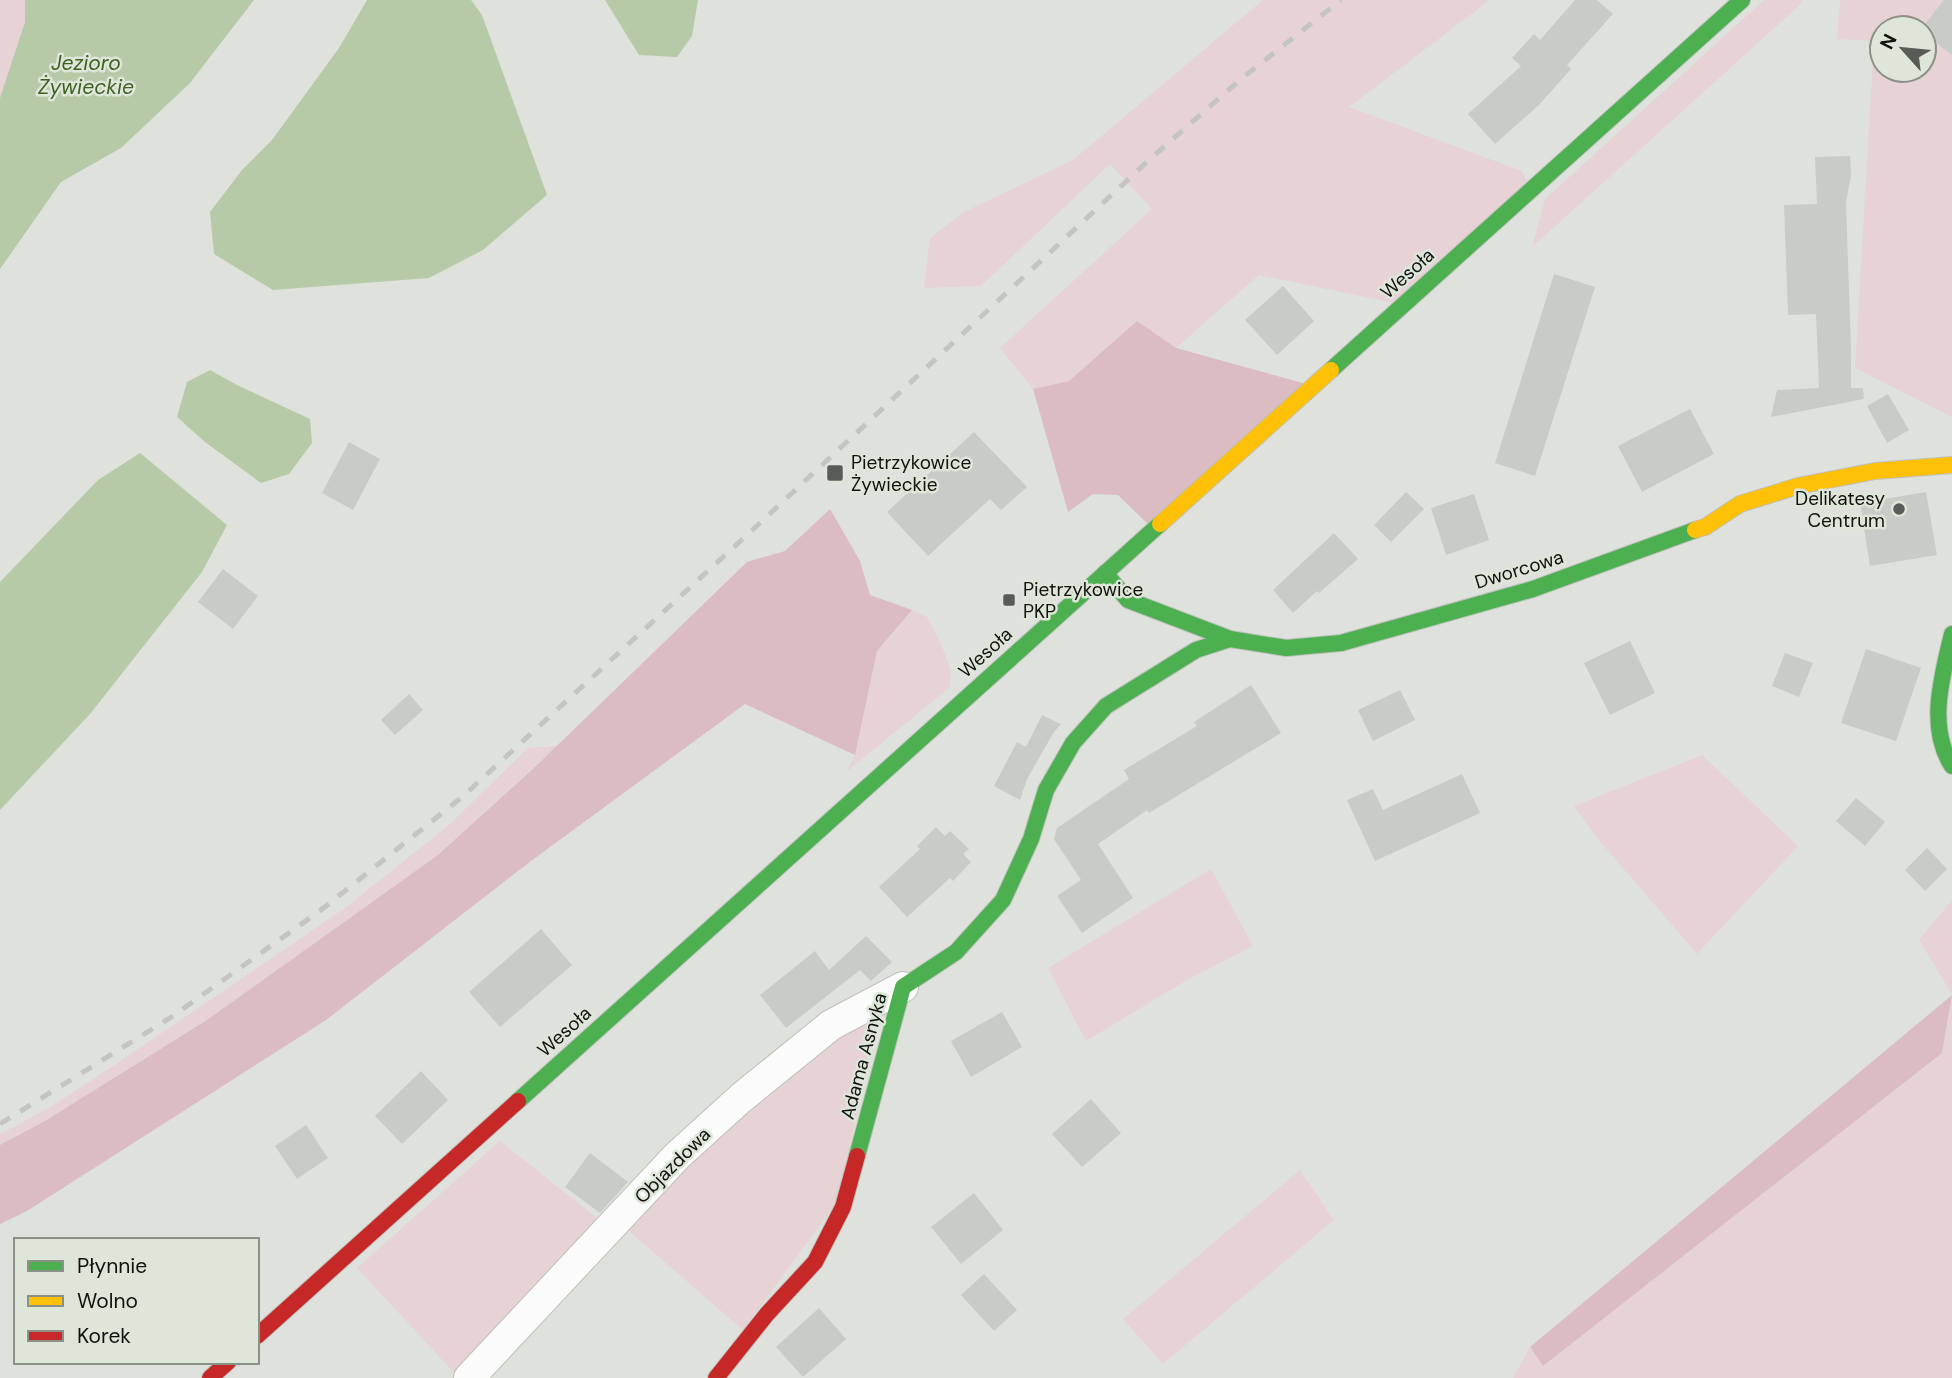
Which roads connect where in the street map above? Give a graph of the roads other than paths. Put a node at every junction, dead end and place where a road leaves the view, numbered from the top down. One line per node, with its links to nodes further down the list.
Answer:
1 (1742, 0): 3 (main road, Wesoła)
2 (1952, 465): 5 (main road, Dworcowa)
3 (1105, 573): 5 (main road, Dworcowa); 8 (main road, Wesoła)
4 (1952, 634): 6 (main road)
5 (1230, 639): 7 (main road, Adama Asnyka)
6 (1952, 766)
7 (903, 987): 11 (street, Objazdowa); 12 (main road, Adama Asnyka)
8 (259, 1334)
9 (226, 1364): 10 (main road)
10 (210, 1378)
11 (469, 1378)
12 (716, 1378)

